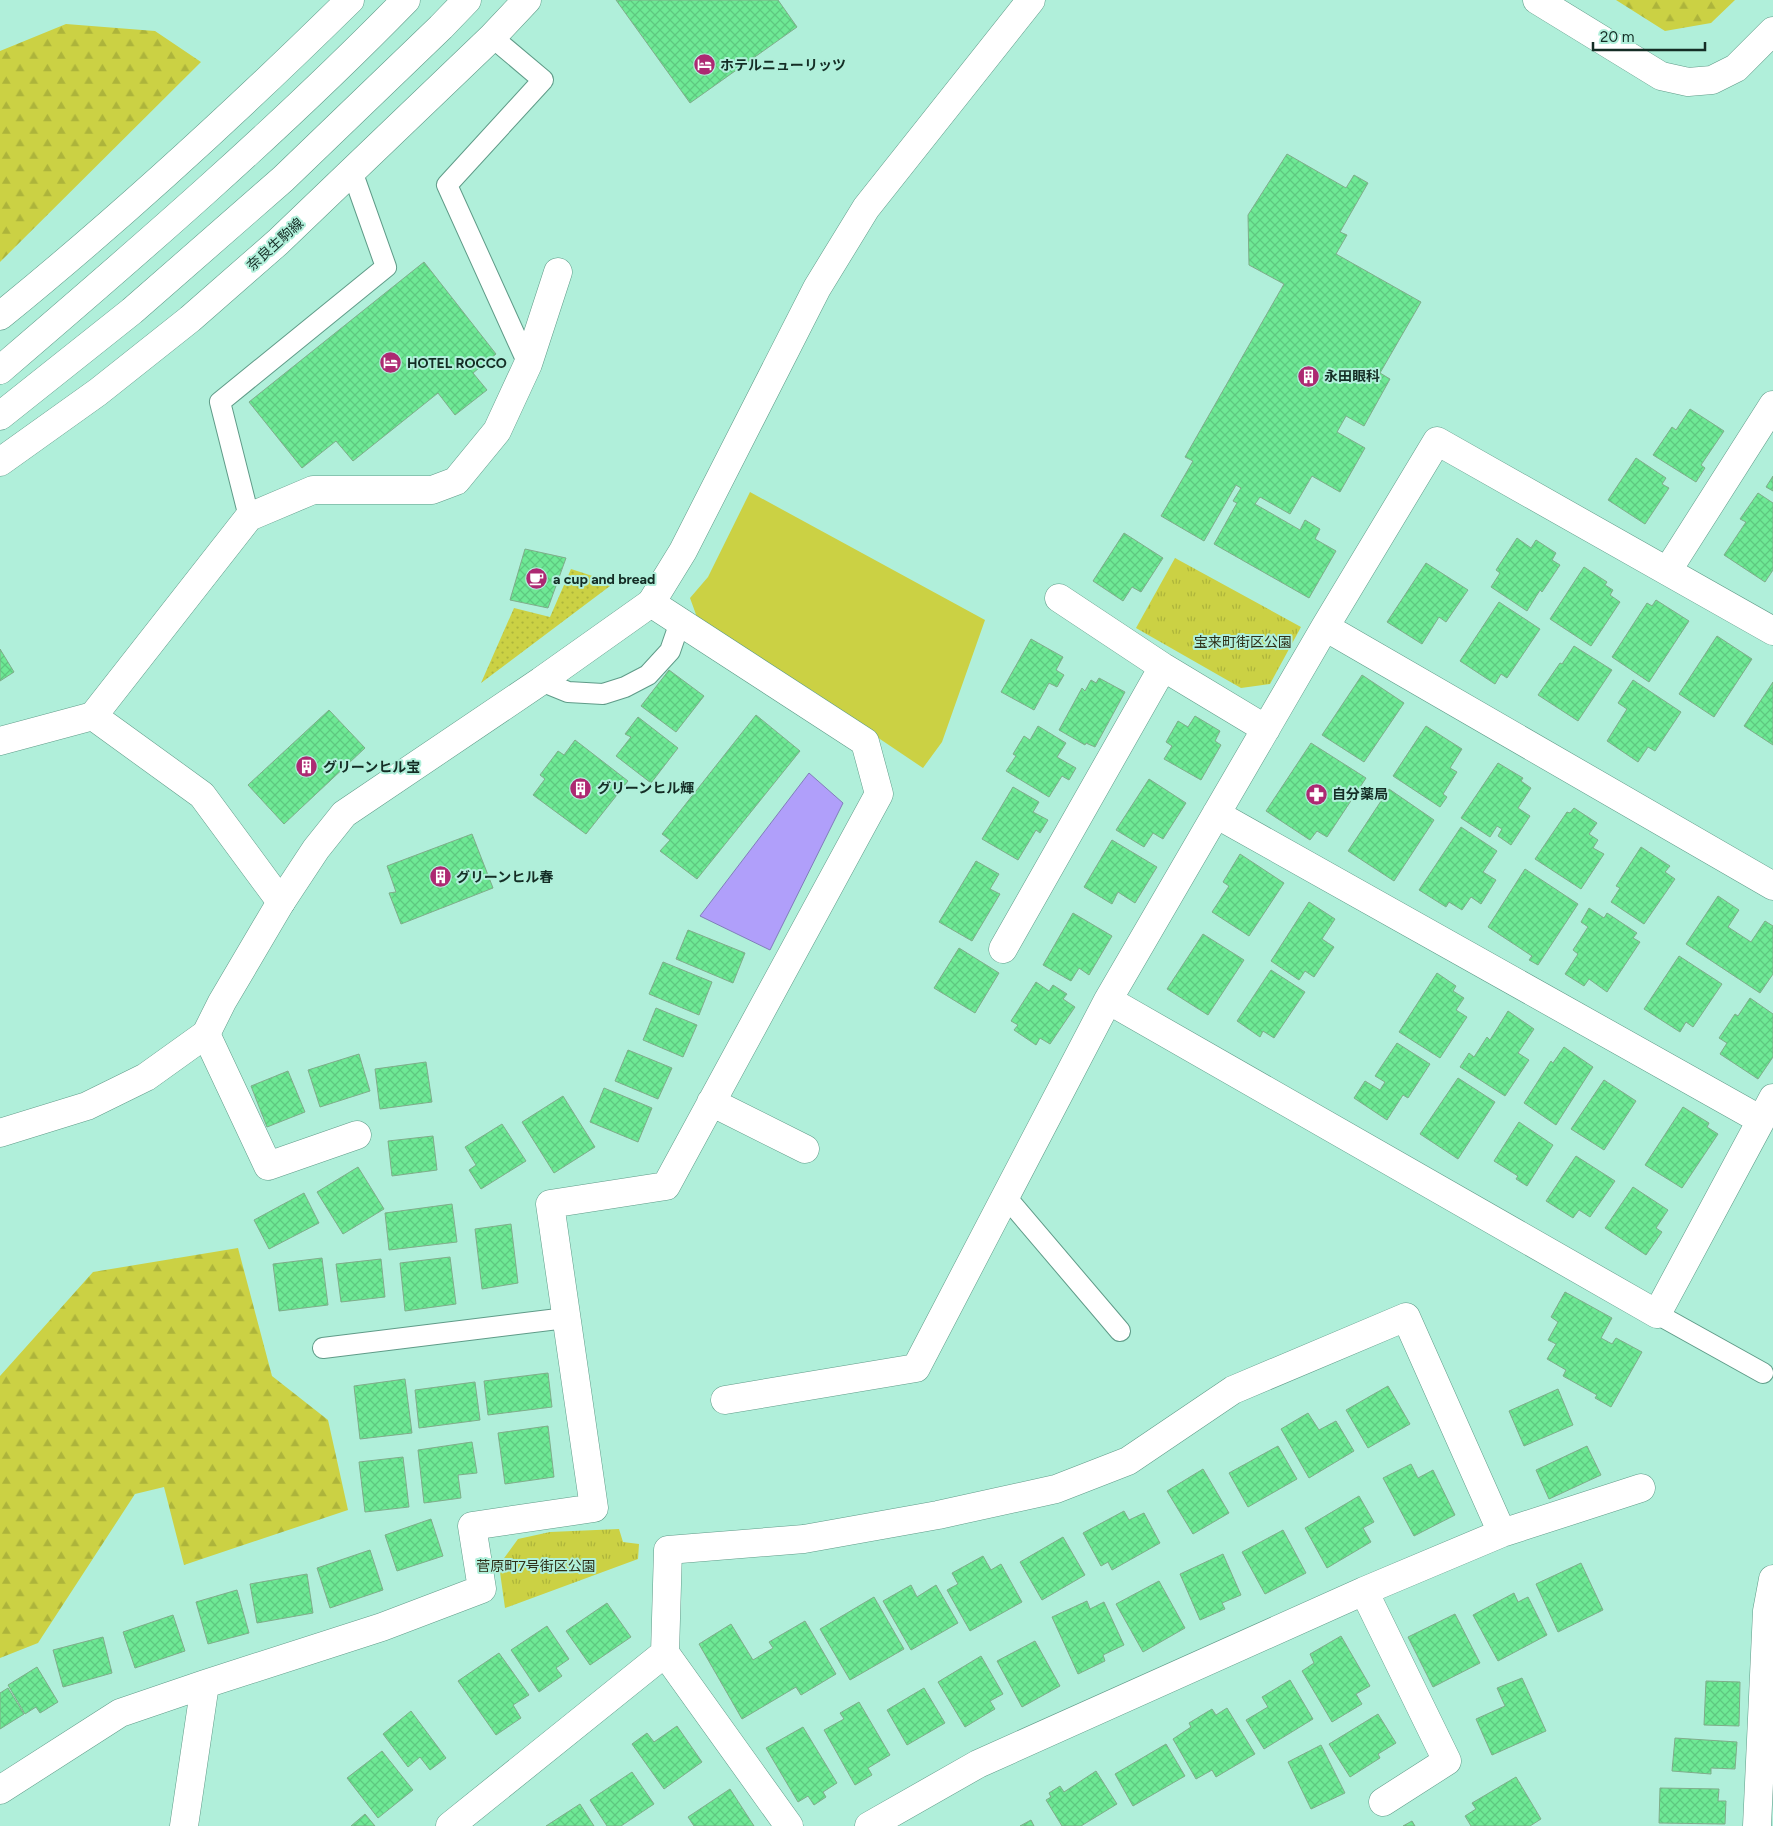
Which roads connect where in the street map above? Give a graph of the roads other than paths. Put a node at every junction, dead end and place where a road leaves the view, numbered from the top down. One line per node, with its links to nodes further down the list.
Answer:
1 (350, 0): 11 (main road)
2 (406, 0): 13 (main road)
3 (467, 0): 15 (main road)
4 (527, 0): 8 (main road, 奈良生駒線)
5 (1031, 0): 20 (main road)
6 (1537, 0): 7 (main road)
7 (1773, 32)
8 (492, 37): 9 (main road, 奈良生駒線); 12 (lane)
9 (352, 171): 16 (main road, 奈良生駒線); 17 (lane)
10 (558, 272): 12 (main road)
11 (0, 316)
12 (528, 364): 17 (main road)
13 (0, 370)
14 (1773, 405): 18 (main road)
15 (0, 416)
16 (0, 462)
17 (249, 517): 26 (main road)
18 (1668, 570): 22 (main road); 23 (main road)
19 (1059, 598): 24 (main road)
20 (651, 604): 21 (main road); 25 (main road)
21 (680, 622): 25 (lane); 35 (main road)
22 (1325, 627): 27 (main road); 30 (main road)
23 (1773, 631)
24 (1163, 667): 27 (main road); 32 (main road)
25 (541, 681): 31 (main road)
26 (93, 716): 28 (main road); 31 (main road)
27 (1266, 729): 29 (main road)
28 (0, 741)
29 (1216, 814): 33 (main road); 36 (main road)
30 (1773, 886)
31 (281, 902): 34 (main road)
32 (1003, 949)
33 (1108, 1000): 40 (main road); 41 (main road)
34 (206, 1034): 37 (main road); 38 (main road)
35 (711, 1102): 39 (main road); 42 (main road)
36 (1767, 1109): 41 (main road)
37 (0, 1133)
38 (357, 1135)
39 (805, 1149)
40 (1006, 1197): 43 (lane); 46 (main road)
41 (1657, 1314): 45 (lane)
42 (566, 1318): 44 (lane); 53 (main road)
43 (1120, 1331)
44 (322, 1348)
45 (1762, 1373)
46 (725, 1400)
47 (1641, 1488): 48 (main road)
48 (1502, 1533): 50 (main road); 52 (main road)
49 (1773, 1579): 51 (main road)
50 (1364, 1591): 55 (main road); 59 (main road)
51 (1770, 1610): 60 (main road)
52 (665, 1653): 57 (main road); 58 (main road)
53 (205, 1684): 54 (main road); 56 (main road)
54 (0, 1790)
55 (1383, 1802)
56 (184, 1826)
57 (450, 1826)
58 (789, 1826)
59 (869, 1826)
60 (1757, 1826)

